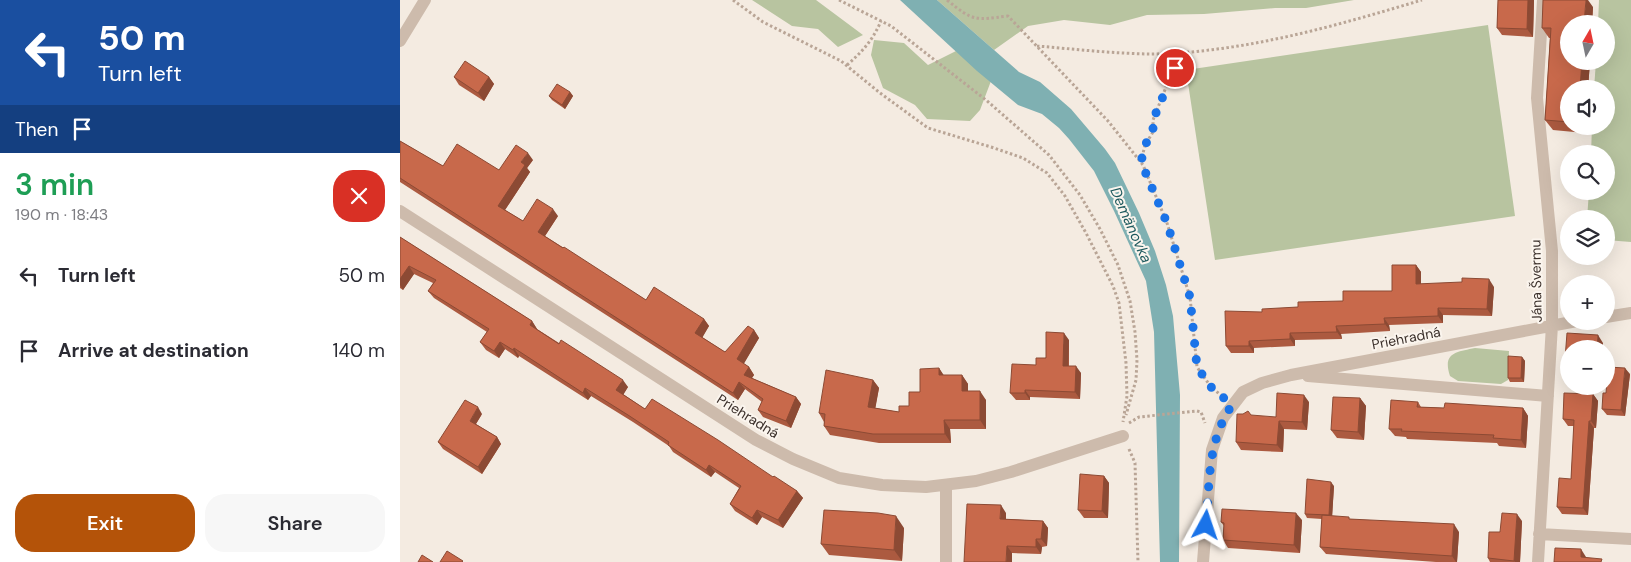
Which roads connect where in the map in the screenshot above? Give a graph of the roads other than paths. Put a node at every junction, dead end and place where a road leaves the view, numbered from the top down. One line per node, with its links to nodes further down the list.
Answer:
1 (425, 0): 3 (street)
2 (1543, 0): 8 (street, Jána Švermu)
3 (400, 41)
4 (400, 211): 12 (street, Priehradná)
5 (1631, 313): 6 (street)
6 (1615, 316)
7 (1560, 324): 8 (street, Priehradná)
8 (1552, 325): 9 (street, Priehradná); 10 (street, Jána Švermu)
9 (1291, 375): 10 (street); 16 (street, Priehradná)
10 (1548, 396): 13 (street, Jána Švermu)
11 (1123, 436): 12 (street, Priehradná)
12 (946, 485): 15 (street)
13 (1539, 534): 14 (street); 17 (street, Jána Švermu)
14 (1631, 539)
15 (946, 562)
16 (1203, 562)
17 (1538, 562)

